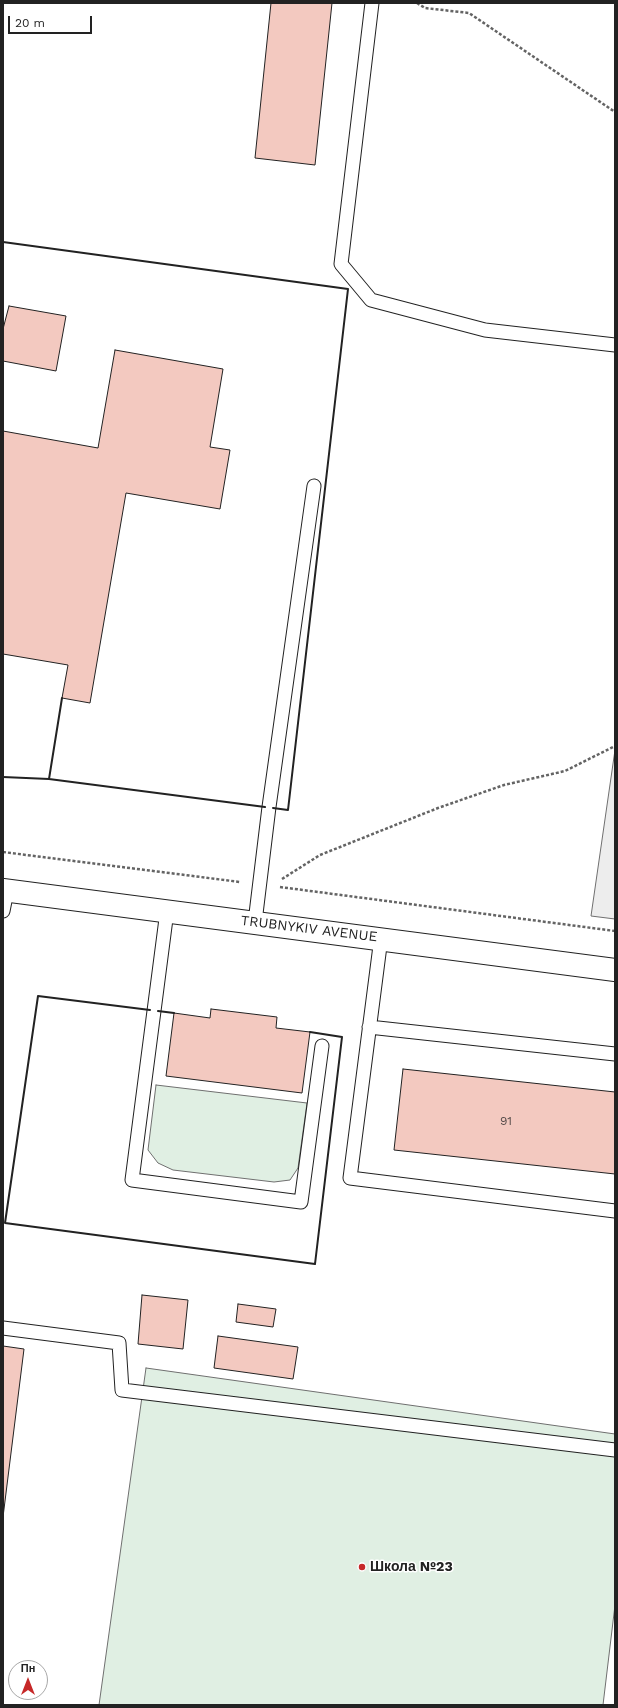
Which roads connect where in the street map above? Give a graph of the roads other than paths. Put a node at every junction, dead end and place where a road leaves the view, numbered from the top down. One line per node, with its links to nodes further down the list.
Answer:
1 (372, 3): 2 (lane)
2 (615, 345)
3 (314, 486): 6 (lane)
4 (4, 898): 5 (main road, TRUBNYKIV AVENUE)
5 (167, 911): 6 (main road, TRUBNYKIV AVENUE); 10 (lane)
6 (255, 922): 7 (main road, TRUBNYKIV AVENUE)
7 (381, 938): 8 (main road, TRUBNYKIV AVENUE); 9 (lane)
8 (615, 970)
9 (369, 1027): 11 (lane); 12 (lane)
10 (322, 1046)
11 (615, 1054)
12 (615, 1211)
13 (3, 1328): 14 (lane)
14 (615, 1450)

